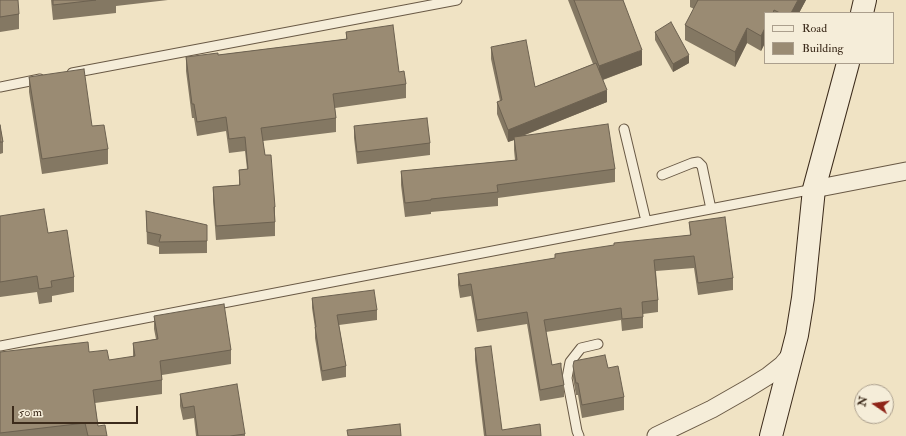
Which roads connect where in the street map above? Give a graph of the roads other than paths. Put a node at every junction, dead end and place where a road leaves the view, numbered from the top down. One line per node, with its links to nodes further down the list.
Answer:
1 (457, 0): 5 (lane)
2 (865, 0): 3 (street)
3 (862, 12)
4 (848, 64): 11 (street)
5 (62, 75)
6 (46, 78): 7 (lane)
7 (0, 87)
8 (624, 129): 13 (lane)
9 (906, 171): 11 (street)
10 (662, 175): 12 (lane)
11 (814, 189): 12 (lane); 16 (street)
12 (711, 209): 13 (lane)
13 (646, 221): 15 (lane)
14 (598, 344): 17 (lane)
15 (0, 346)
16 (792, 353): 18 (street); 19 (street)
17 (579, 436)
18 (656, 436)
19 (771, 436)

